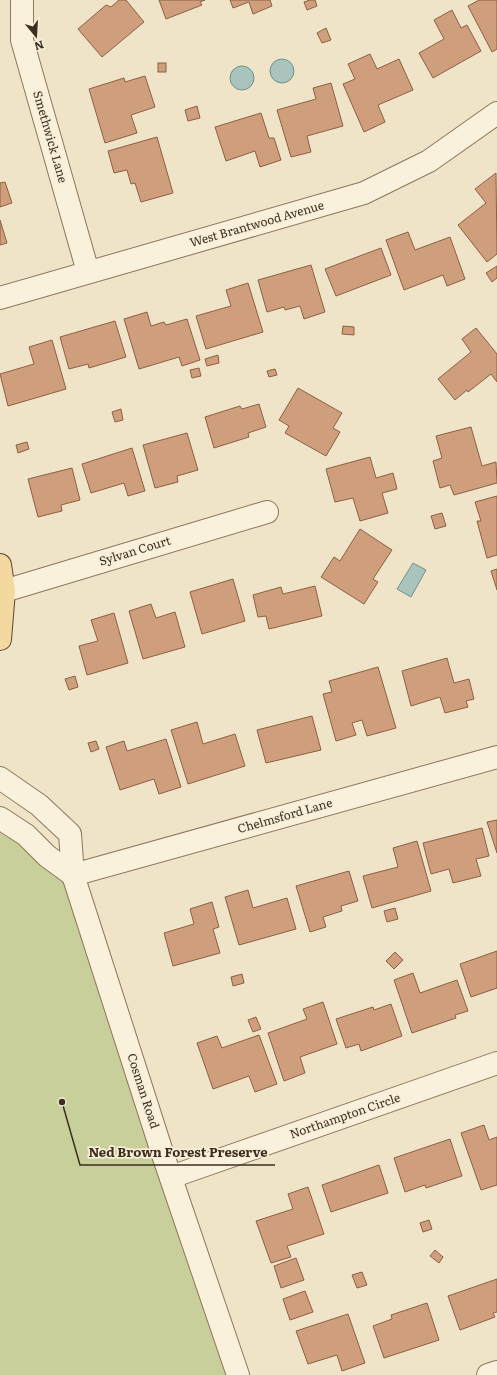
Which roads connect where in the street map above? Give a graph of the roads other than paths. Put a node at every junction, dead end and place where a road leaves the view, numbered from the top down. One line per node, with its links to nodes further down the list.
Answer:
1 (22, 0): 3 (street, Smethwick Lane)
2 (497, 113): 3 (street, West Brantwood Avenue)
3 (88, 272): 4 (street, West Brantwood Avenue)
4 (0, 298)
5 (267, 512): 7 (street, Sylvan Court)
6 (0, 565): 7 (main road)
7 (4, 591): 8 (main road)
8 (0, 639)
9 (497, 757): 12 (street, Chelmsford Lane)
10 (0, 778): 12 (street, Cosman Road)
11 (0, 818): 12 (street)
12 (73, 875): 14 (street, Cosman Road)
13 (497, 1063): 14 (street, Northampton Circle)
14 (171, 1177): 16 (street, Cosman Road)
15 (497, 1372): 17 (street)
16 (238, 1375)
17 (488, 1375)

